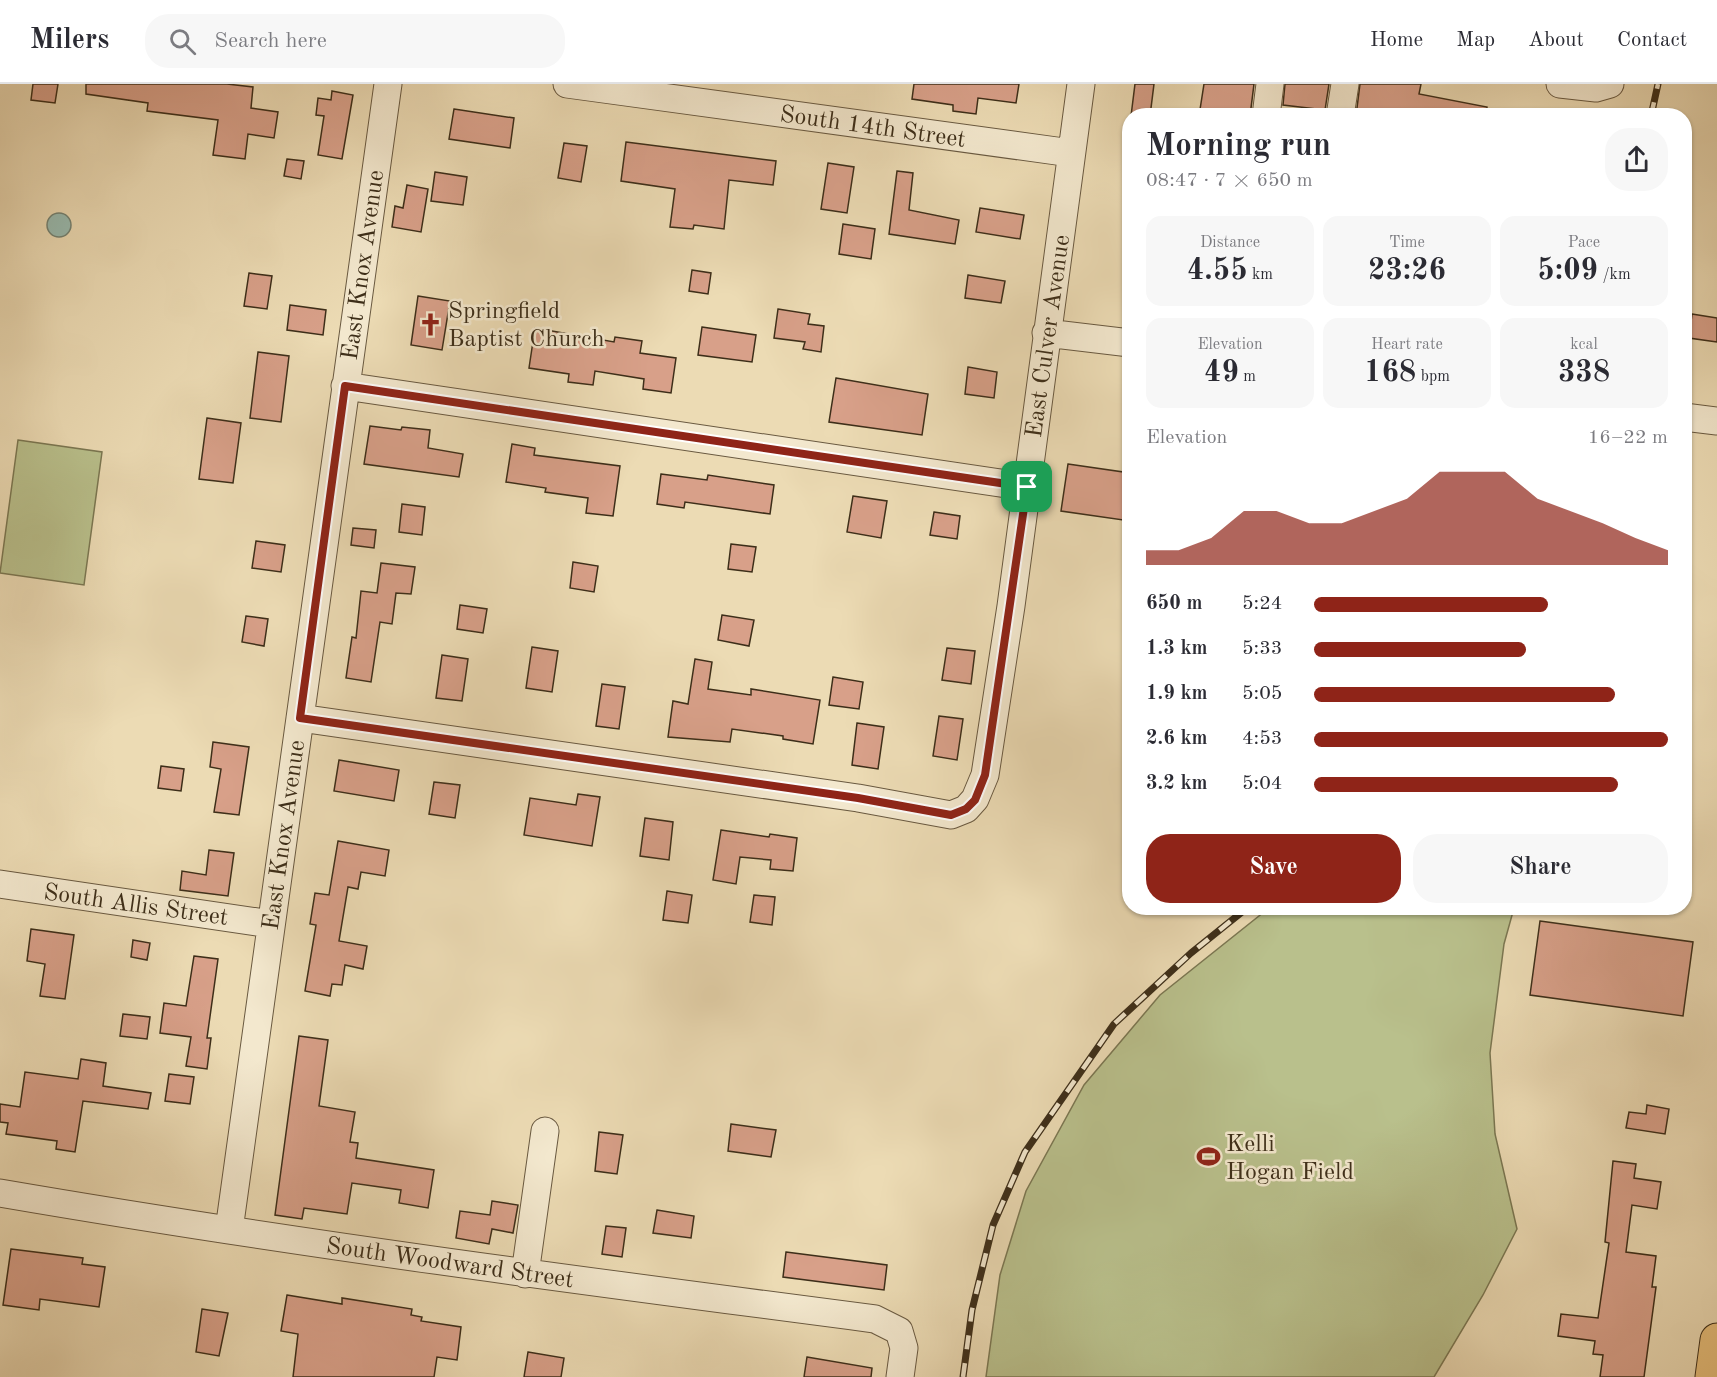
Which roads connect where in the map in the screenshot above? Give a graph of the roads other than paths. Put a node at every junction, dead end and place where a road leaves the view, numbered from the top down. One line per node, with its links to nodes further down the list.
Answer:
1 (388, 84): 13 (street, East Knox Avenue)
2 (567, 84): 10 (street, South 14th Street)
3 (1081, 84): 10 (street, East Culver Avenue)
4 (1270, 84): 8 (street)
5 (1345, 84): 9 (street)
6 (1560, 84): 7 (street)
7 (1610, 84)
8 (1267, 108)
9 (1341, 108)
10 (1071, 153): 11 (street, East Culver Avenue)
11 (1046, 333): 12 (street); 16 (street, East Culver Avenue)
12 (1122, 342)
13 (345, 386): 16 (street); 17 (street, East Knox Avenue)
14 (1692, 418): 15 (street)
15 (1717, 421)
16 (1027, 487): 17 (street, East Culver Avenue)
17 (300, 718): 19 (street, East Knox Avenue)
18 (0, 884): 19 (street, South Allis Street)
19 (271, 924): 22 (street, East Knox Avenue)
20 (545, 1131): 23 (street)
21 (0, 1193): 22 (street, South Woodward Street)
22 (229, 1230): 23 (street, South Woodward Street)
23 (525, 1274): 25 (street, South Woodward Street)
24 (1717, 1340): 26 (main road)
25 (900, 1377)
26 (1712, 1377)

